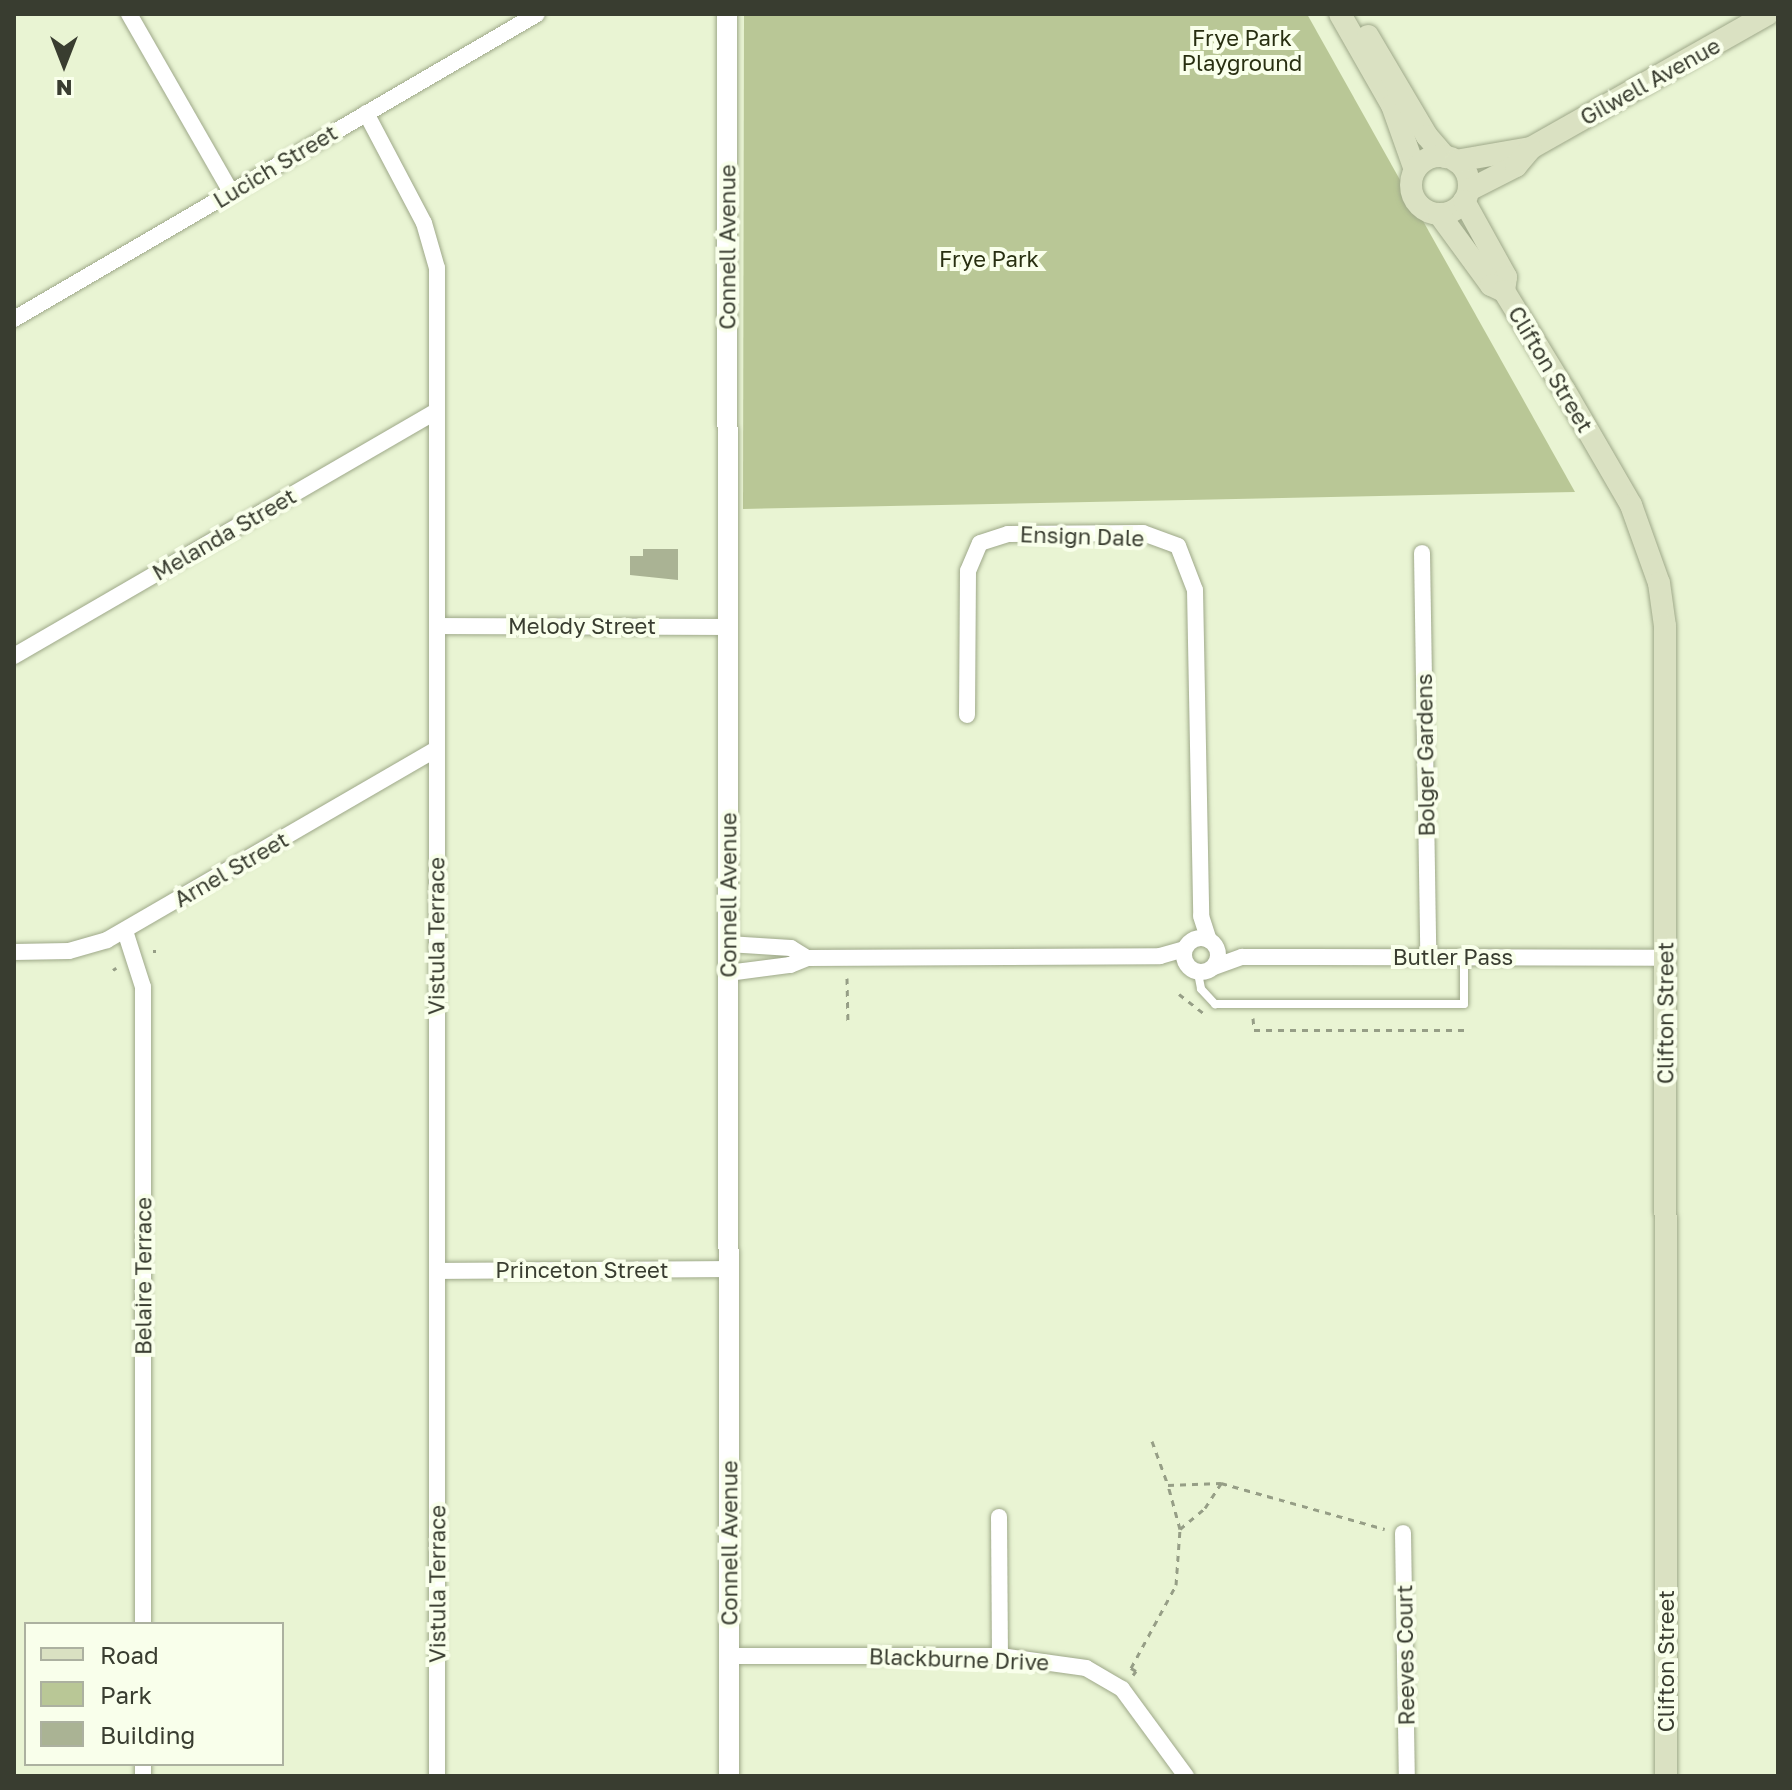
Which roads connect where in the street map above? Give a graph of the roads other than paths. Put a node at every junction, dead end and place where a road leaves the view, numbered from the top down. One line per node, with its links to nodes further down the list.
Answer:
1 (129, 14): 11 (street)
2 (537, 14): 7 (street, Lucich Street)
3 (727, 14): 19 (street, Connell Avenue)
4 (1340, 14): 10 (main road)
5 (1355, 14): 9 (main road)
6 (1768, 14): 8 (main road, Gilwell Avenue)
7 (366, 113): 11 (street, Lucich Street); 16 (street, Vistula Terrace)
8 (1531, 148): 9 (main road, Gilwell Avenue); 12 (main road, Gilwell Avenue)
9 (1450, 159): 10 (main road); 12 (main road)
10 (1415, 170): 13 (main road)
11 (231, 192): 15 (street, Lucich Street)
12 (1466, 195): 13 (main road); 14 (main road, Clifton Street)
13 (1439, 214): 14 (main road, Clifton Street)
14 (1504, 291): 34 (main road, Clifton Street)
15 (14, 319)
16 (434, 413): 18 (street, Vistula Terrace); 20 (street, Melanda Street)
17 (1422, 553): 30 (street, Bolger Gardens)
18 (437, 626): 19 (street, Melody Street); 22 (street, Vistula Terrace)
19 (727, 627): 26 (street, Connell Avenue)
20 (14, 656)
21 (967, 715): 23 (street, Ensign Dale)
22 (436, 749): 24 (street, Arnel Street); 38 (street, Vistula Terrace)
23 (1201, 916): 25 (street, Ensign Dale); 27 (street, Ensign Dale)
24 (125, 931): 28 (street, Arnel Street); 41 (street, Belaire Terrace)
25 (1211, 941): 27 (street); 31 (street, Butler Pass); 35 (street, Ensign Dale)
26 (728, 944): 33 (street); 36 (street, Connell Avenue)
27 (1186, 946): 29 (street); 35 (street)
28 (14, 952)
29 (1160, 956): 33 (street); 35 (street)
30 (1428, 956): 31 (street, Butler Pass); 32 (street, Butler Pass)
31 (1242, 957): 35 (street, Butler Pass)
32 (1464, 957): 34 (street, Butler Pass); 35 (lane)
33 (807, 958): 36 (street)
34 (1665, 958): 48 (main road, Clifton Street)
35 (1200, 969)
36 (728, 973): 37 (street, Connell Avenue)
37 (727, 1269): 38 (street, Princeton Street); 42 (street, Connell Avenue)
38 (437, 1271): 44 (street, Vistula Terrace)
39 (999, 1517): 43 (street)
40 (1403, 1533): 47 (street, Reeves Court)
41 (143, 1622)
42 (730, 1656): 43 (street, Blackburne Drive); 45 (street, Connell Avenue)
43 (1000, 1656): 46 (street, Blackburne Drive)
44 (437, 1776)
45 (729, 1776)
46 (1186, 1776)
47 (1407, 1776)
48 (1666, 1776)

